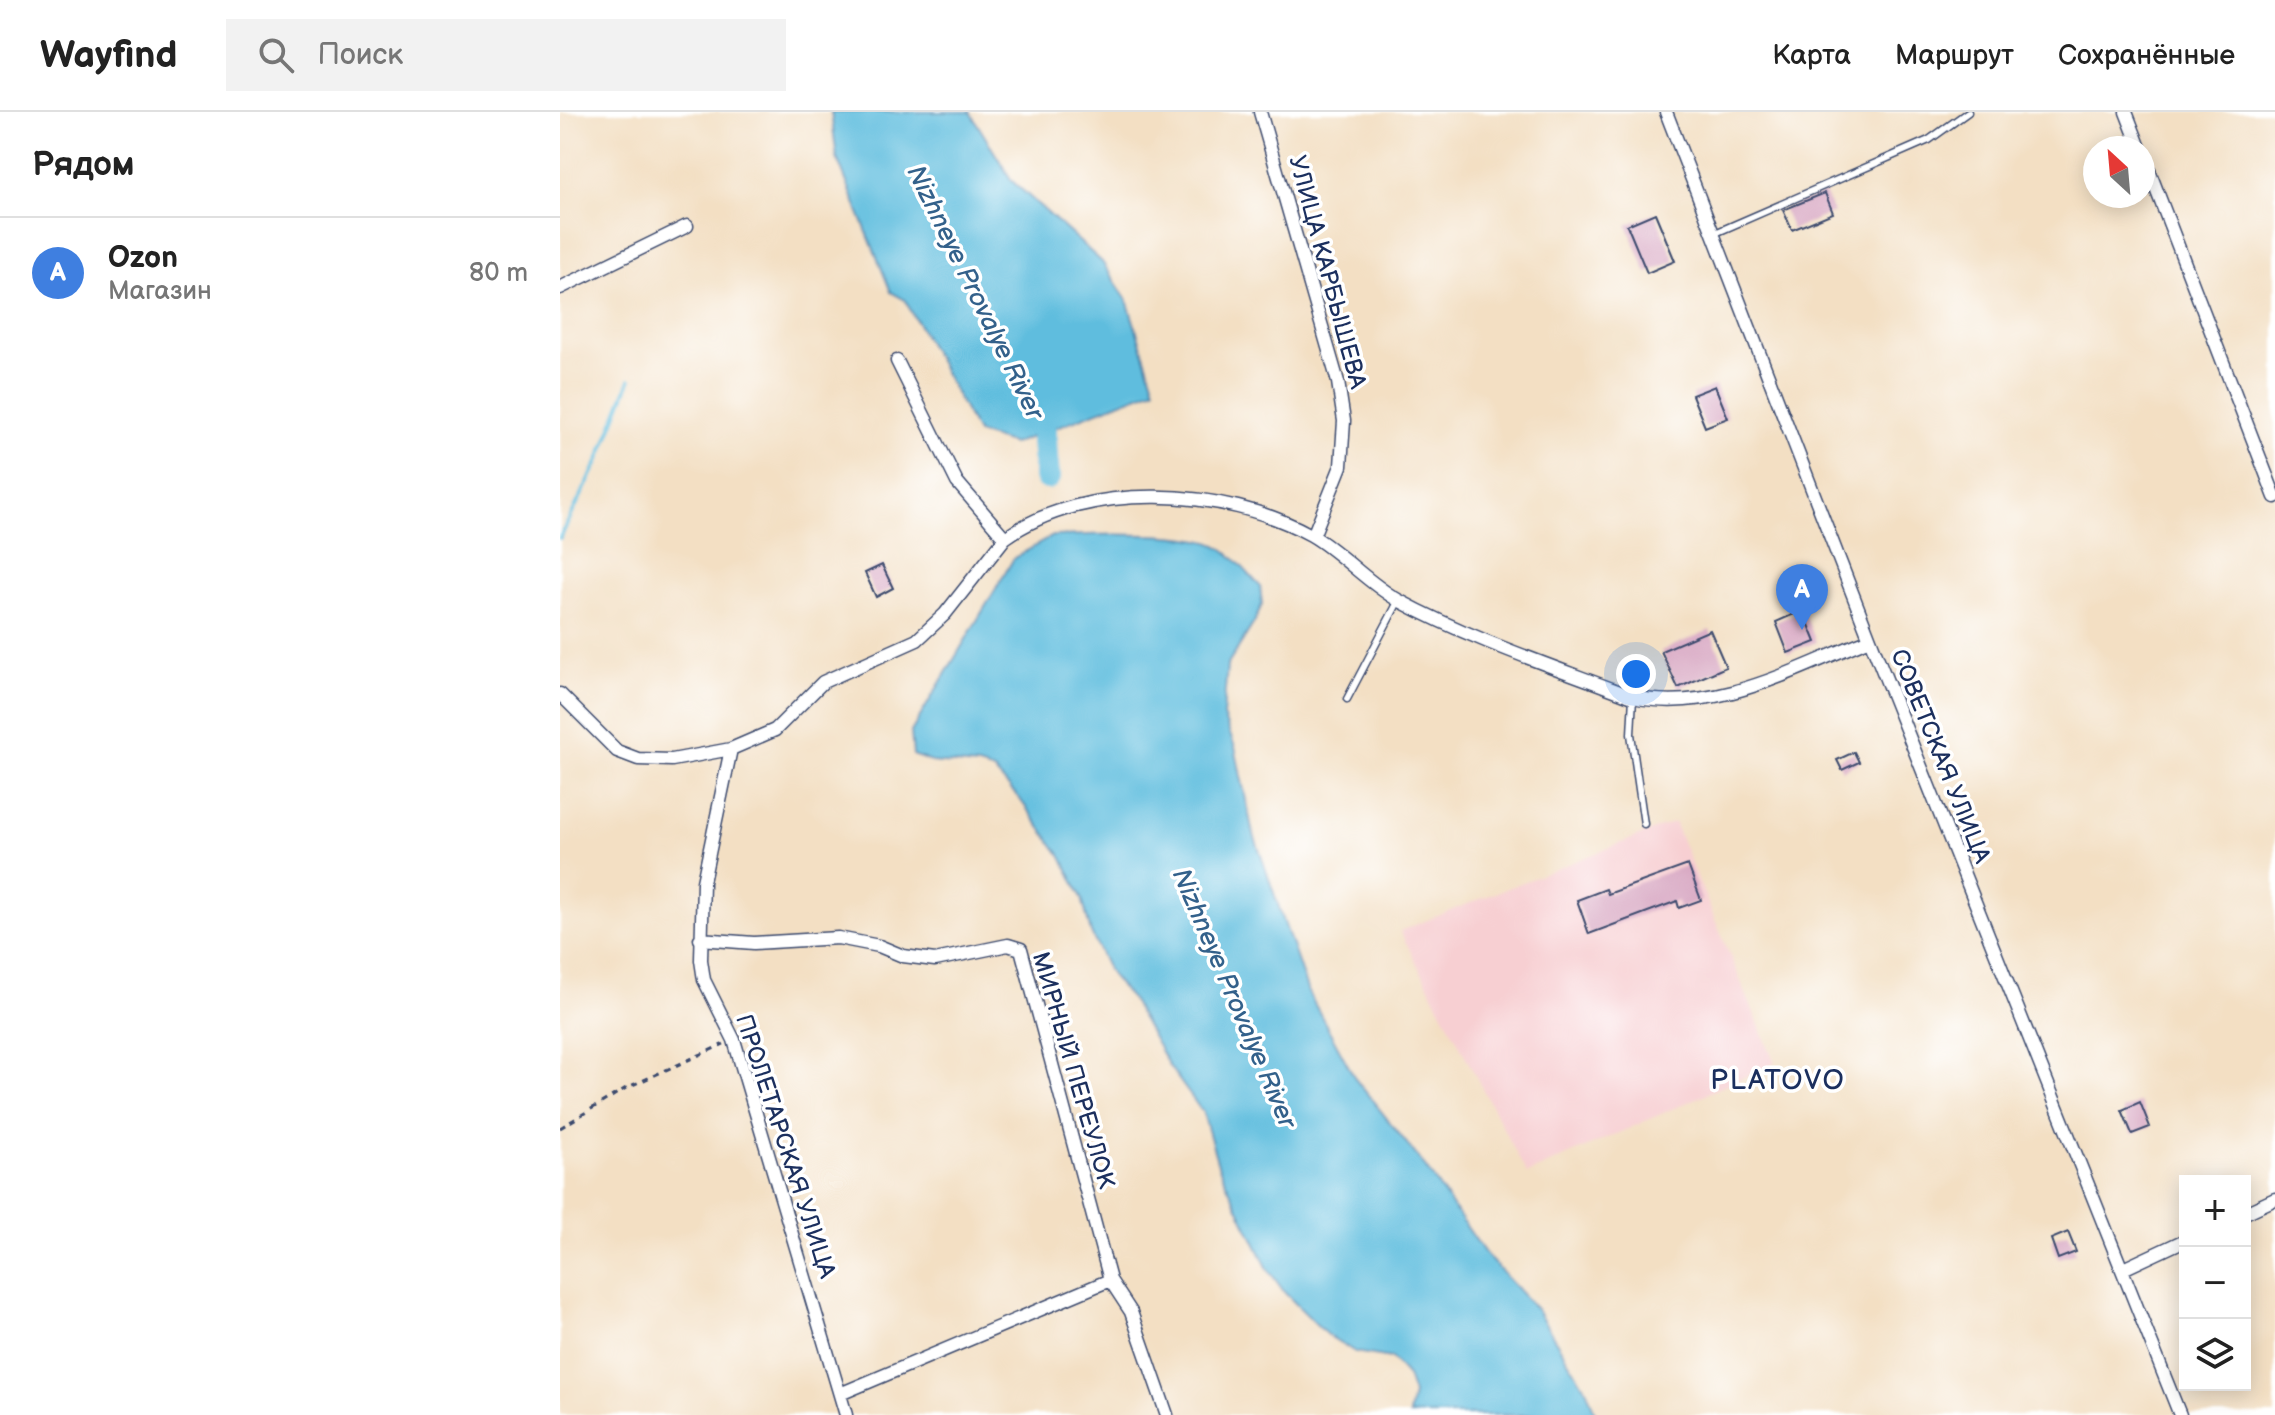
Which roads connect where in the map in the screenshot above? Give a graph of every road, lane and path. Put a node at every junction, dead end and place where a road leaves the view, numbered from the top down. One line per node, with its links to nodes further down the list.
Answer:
1 (1260, 112): 12 (street, УЛИЦА КАРБЫШЕВА)
2 (1666, 112): 8 (street, СОВЕТСКАЯ УЛИЦА)
3 (1968, 112): 8 (lane)
4 (2126, 112): 5 (street)
5 (2135, 136)
6 (2155, 186): 11 (street)
7 (687, 226): 9 (street)
8 (1713, 234): 15 (street, СОВЕТСКАЯ УЛИЦА)
9 (560, 288)
10 (897, 361): 13 (street)
11 (2275, 497)
12 (1313, 536): 13 (street); 14 (street)
13 (1005, 538): 19 (street)
14 (1399, 600): 17 (street); 18 (lane)
15 (1870, 639): 17 (street); 27 (street, СОВЕТСКАЯ УЛИЦА)
16 (560, 694): 19 (street)
17 (1633, 697): 20 (lane)
18 (1347, 699)
19 (731, 749): 21 (street, ПРОЛЕТАРСКАЯ УЛИЦА)
20 (1644, 824)
21 (700, 939): 22 (street, ПРОЛЕТАРСКАЯ УЛИЦА); 28 (street, МИРНЫЙ ПЕРЕУЛОК)
22 (734, 1040): 23 (path); 29 (street, ПРОЛЕТАРСКАЯ УЛИЦА)
23 (560, 1128)
24 (2275, 1199): 25 (street)
25 (2251, 1210)
26 (2179, 1243): 27 (street)
27 (2123, 1269): 32 (street, СОВЕТСКАЯ УЛИЦА)
28 (1110, 1280): 29 (street); 31 (street, МИРНЫЙ ПЕРЕУЛОК)
29 (840, 1394): 30 (street, ПРОЛЕТАРСКАЯ УЛИЦА)
30 (846, 1415)
31 (1167, 1415)
32 (2180, 1415)

